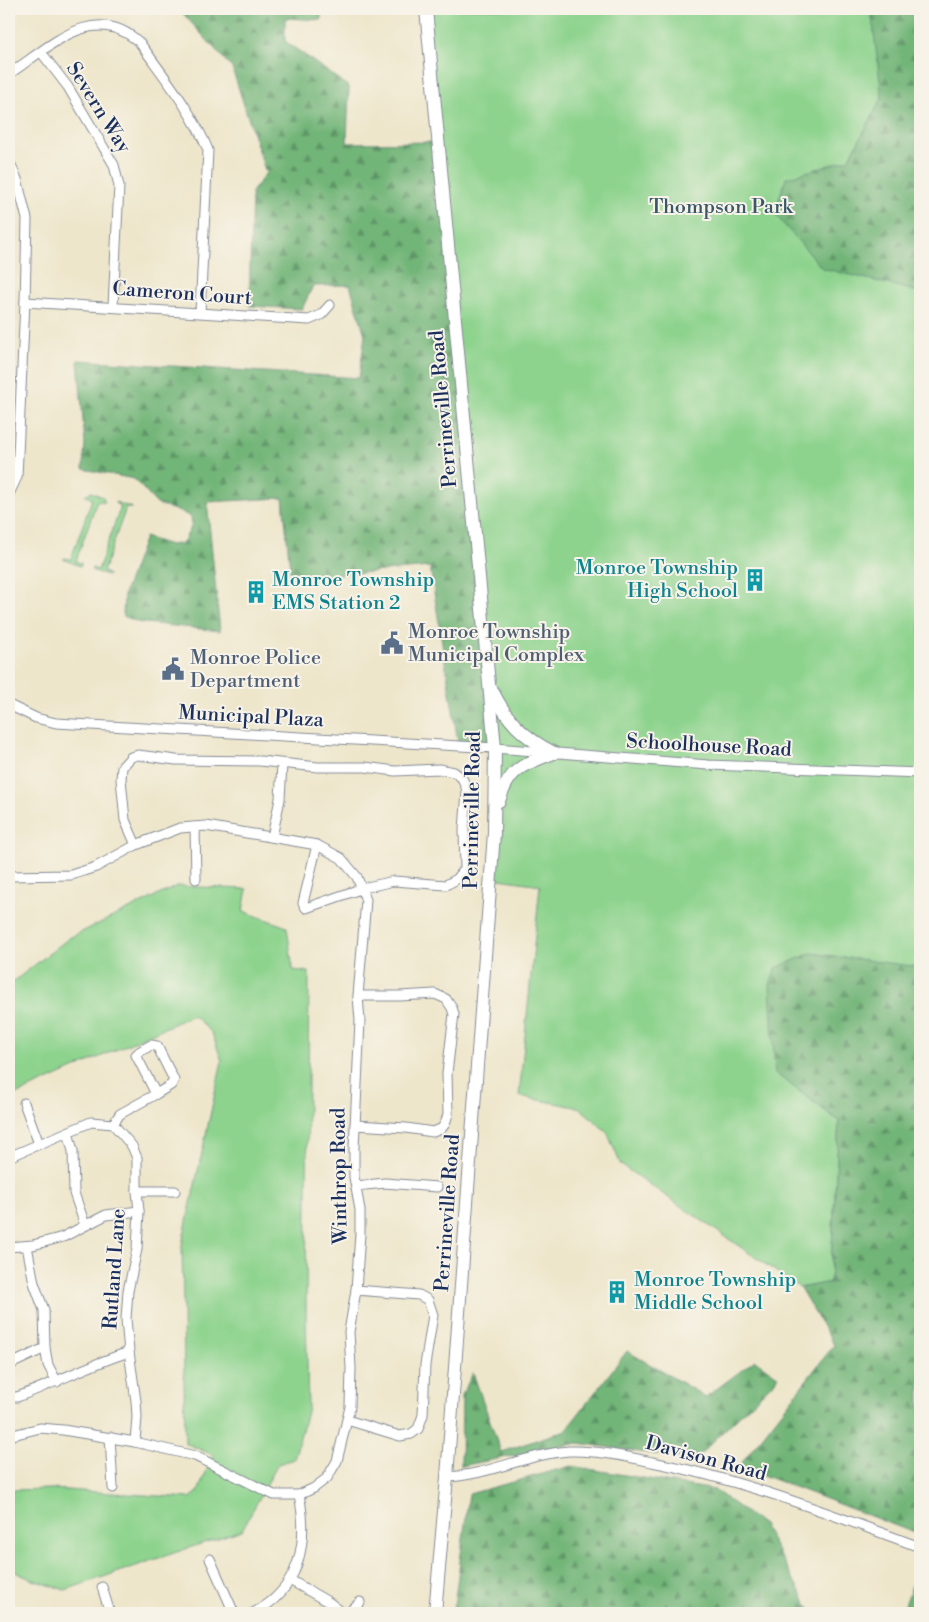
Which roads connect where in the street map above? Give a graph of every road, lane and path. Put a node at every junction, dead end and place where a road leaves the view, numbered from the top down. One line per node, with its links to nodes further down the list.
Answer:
1 (426, 9): 10 (street, Perrineville Road)
2 (41, 52): 3 (street); 7 (street, Severn Way); 8 (street)
3 (9, 74)
4 (9, 160): 5 (street)
5 (25, 302): 7 (street, Cameron Court); 9 (street)
6 (330, 305): 8 (street, Cameron Court)
7 (113, 306): 8 (street, Cameron Court)
8 (200, 312)
9 (9, 494)
10 (489, 683): 12 (street, Perrineville Road); 13 (street)
11 (9, 705): 12 (street, Municipal Plaza)
12 (495, 748): 13 (street, Schoolhouse Road); 16 (street, Perrineville Road)
13 (554, 752): 15 (street, Schoolhouse Road); 16 (street)
14 (282, 764): 18 (street); 19 (street); 23 (street)
15 (920, 773)
16 (495, 810): 50 (street, Perrineville Road)
17 (195, 827): 18 (street, Winthrop Road); 19 (street, Winthrop Road); 22 (street)
18 (272, 838): 20 (street, Winthrop Road)
19 (136, 845): 21 (street, Winthrop Road)
20 (317, 845): 23 (street, Winthrop Road); 23 (street)
21 (9, 876)
22 (196, 878)
23 (362, 888): 24 (street, Winthrop Road)
24 (358, 996): 28 (street, Winthrop Road); 28 (street)
25 (156, 1094): 25 (street); 27 (street)
26 (24, 1102): 30 (street)
27 (113, 1124): 29 (street); 34 (street, Rutland Lane)
28 (355, 1125): 32 (street, Winthrop Road)
29 (68, 1132): 30 (street); 37 (street, Rutland Lane)
30 (39, 1144): 31 (street)
31 (9, 1157)
32 (356, 1186): 33 (street); 40 (street, Winthrop Road)
33 (437, 1187)
34 (137, 1191): 35 (street); 36 (street, Rutland Lane)
35 (175, 1191)
36 (139, 1211): 37 (street); 42 (street, Rutland Lane)
37 (85, 1226): 38 (street)
38 (27, 1246): 39 (street); 41 (street)
39 (9, 1248)
40 (356, 1290): 46 (street, Winthrop Road); 46 (street)
41 (45, 1348): 43 (street); 44 (street)
42 (129, 1352): 44 (street, Rutland Lane); 49 (street, Rutland Lane)
43 (9, 1365)
44 (57, 1382): 45 (street, Rutland Lane)
45 (9, 1394)
46 (348, 1420): 52 (street, Winthrop Road)
47 (9, 1436): 48 (street, Winthrop Road)
48 (110, 1437): 49 (street, Winthrop Road); 51 (street)
49 (135, 1442): 52 (street, Winthrop Road)
50 (447, 1477): 53 (street, Davison Road); 63 (street, Perrineville Road)
51 (113, 1488)
52 (298, 1495): 55 (street)
53 (920, 1547)
54 (210, 1559): 59 (street)
55 (290, 1580): 60 (street); 61 (street)
56 (102, 1587): 58 (street)
57 (360, 1602): 62 (street)
58 (110, 1613)
59 (234, 1613)
60 (254, 1613)
61 (343, 1613)
62 (348, 1613)
63 (435, 1613)

